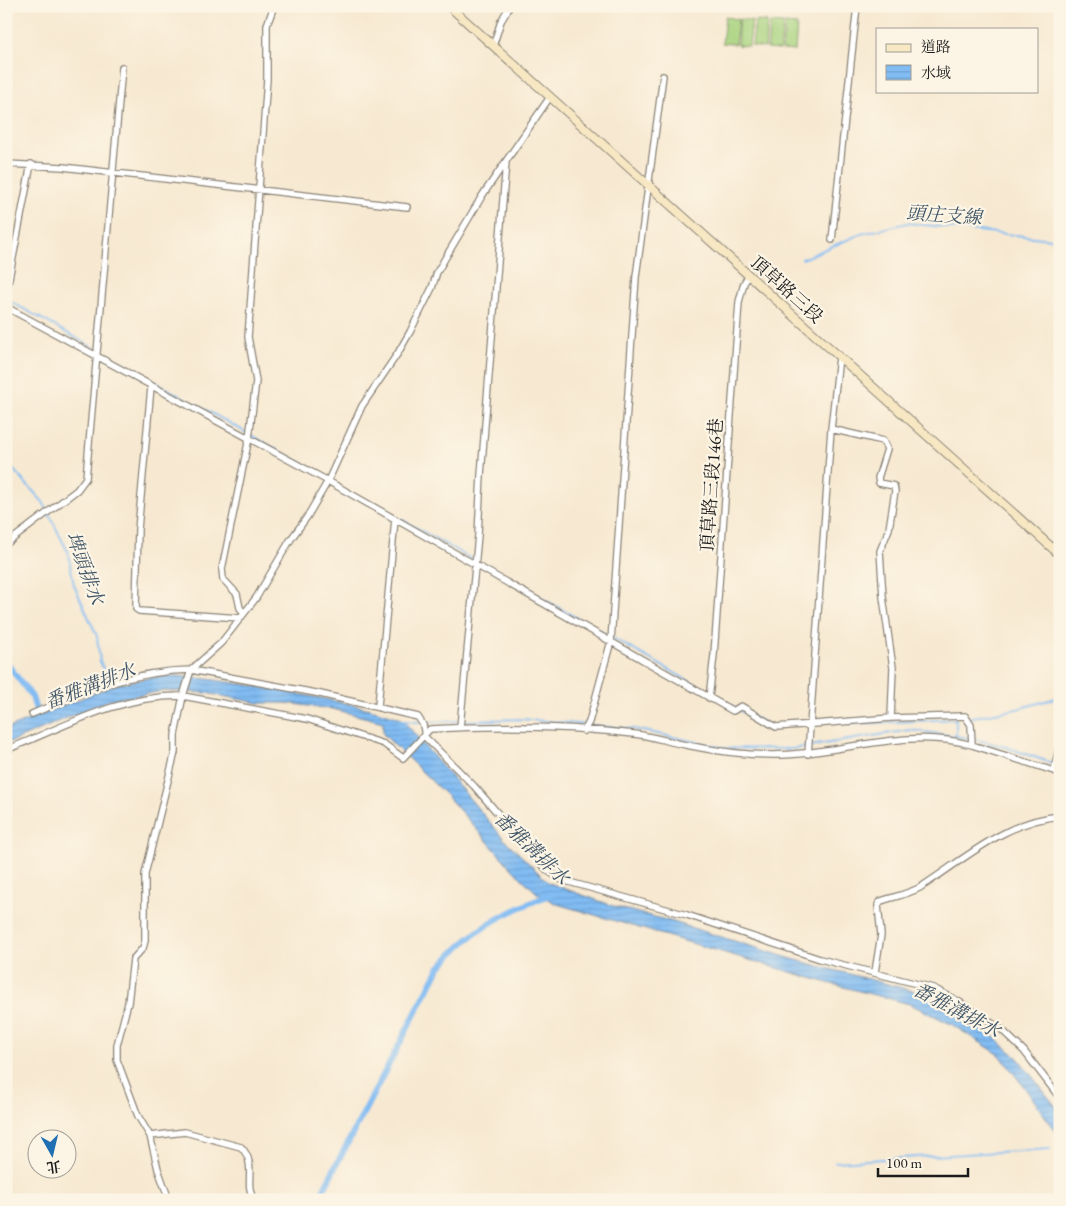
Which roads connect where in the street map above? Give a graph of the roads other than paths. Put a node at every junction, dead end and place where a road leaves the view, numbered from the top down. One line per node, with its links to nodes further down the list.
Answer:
1 (274, 6): 14 (street)
2 (449, 6): 5 (street, 頂草路三段)
3 (510, 6): 5 (street)
4 (857, 6): 16 (street)
5 (493, 46): 8 (street, 頂草路三段)
6 (122, 67): 12 (street)
7 (663, 76): 13 (street)
8 (550, 97): 9 (street); 13 (street, 頂草路三段)
9 (507, 160): 25 (street); 29 (street)
10 (6, 164): 11 (street)
11 (31, 164): 12 (street); 18 (street)
12 (114, 173): 14 (street); 20 (street)
13 (648, 186): 17 (street, 頂草路三段); 31 (street)
14 (260, 188): 15 (street); 24 (street)
15 (407, 207)
16 (832, 240)
17 (749, 276): 21 (street, 頂草路三段); 34 (street, 頂草路三段146巷)
18 (6, 294)
19 (6, 307): 20 (street)
20 (96, 355): 22 (street); 27 (street)
21 (839, 357): 23 (street); 28 (street, 頂草路三段)
22 (151, 387): 24 (street); 30 (street)
23 (831, 429): 37 (street); 39 (street)
24 (249, 438): 25 (street); 30 (street)
25 (328, 481): 26 (street); 30 (street)
26 (395, 519): 29 (street); 35 (street)
27 (6, 544)
28 (1060, 555)
29 (475, 566): 31 (street); 38 (street)
30 (242, 615): 32 (street)
31 (610, 641): 34 (street); 40 (street)
32 (191, 670): 33 (street); 35 (street); 36 (street)
33 (183, 696): 41 (street); 44 (street); 50 (street)
34 (709, 698): 39 (street)
35 (378, 706): 41 (street)
36 (32, 714)
37 (891, 718): 39 (street); 43 (street)
38 (461, 723): 40 (street); 41 (street)
39 (811, 723): 45 (street)
40 (586, 727): 45 (street)
41 (425, 737): 48 (street)
42 (1060, 743): 46 (street)
43 (972, 745): 45 (street); 46 (street)
44 (6, 750)
45 (808, 754)
46 (1056, 768)
47 (1060, 816): 48 (street)
48 (875, 972): 49 (street)
49 (1060, 1098)
50 (150, 1136): 51 (street); 52 (street)
51 (169, 1200)
52 (254, 1200)

